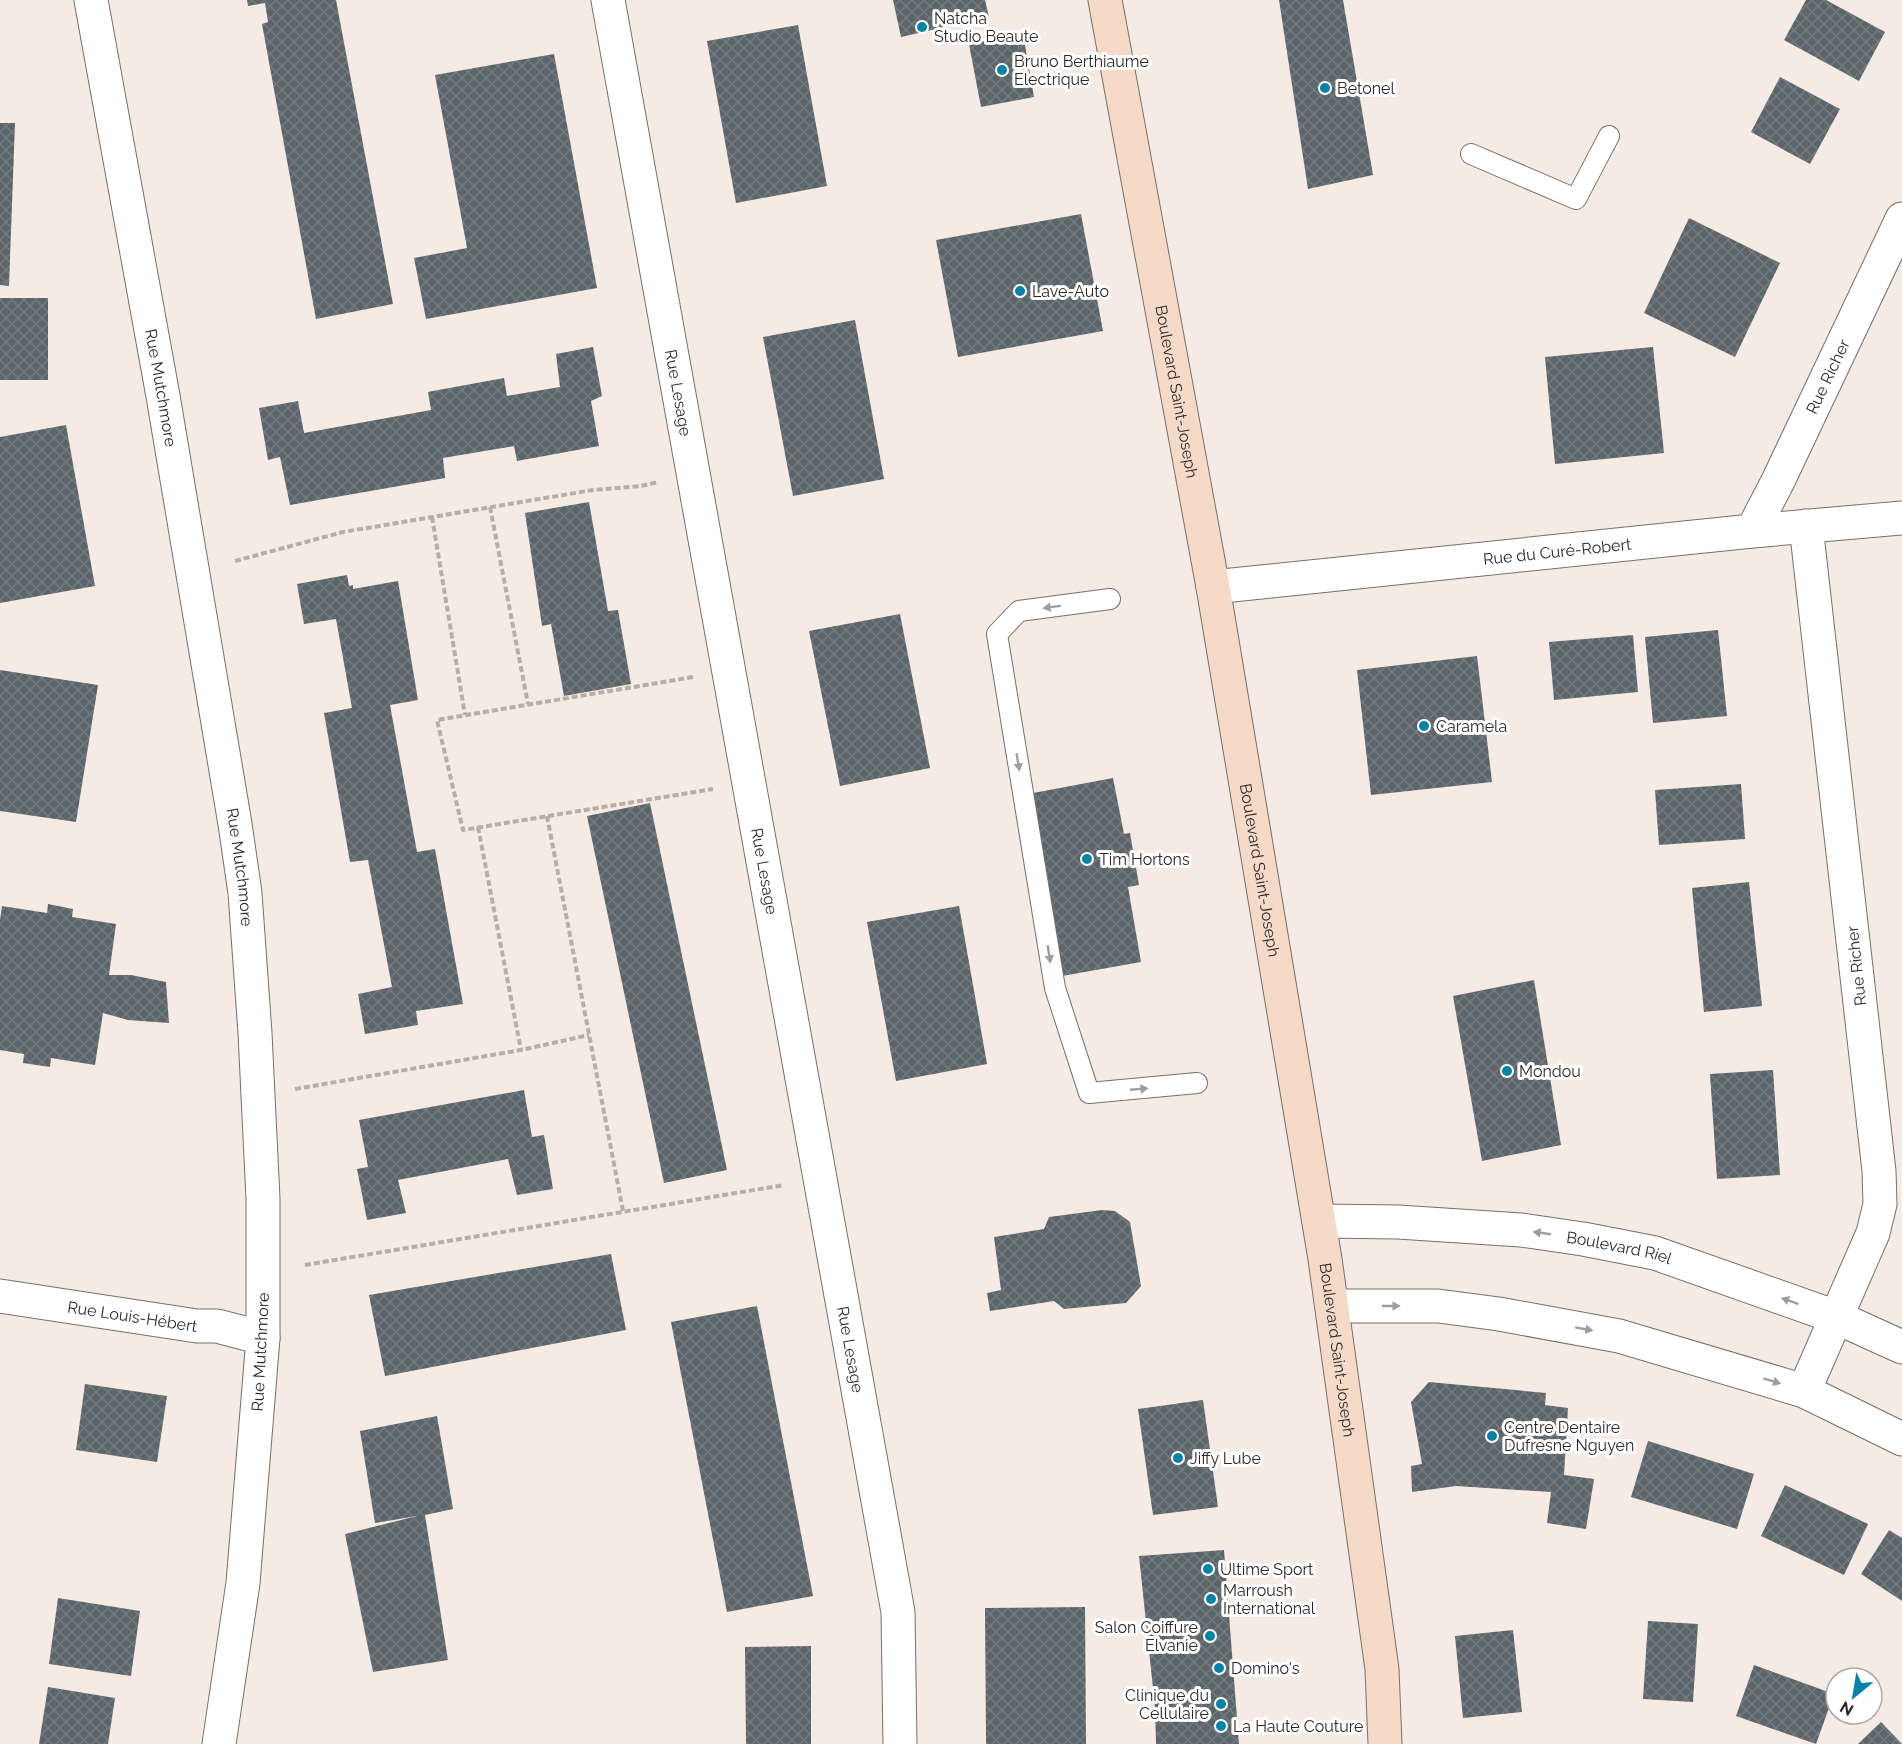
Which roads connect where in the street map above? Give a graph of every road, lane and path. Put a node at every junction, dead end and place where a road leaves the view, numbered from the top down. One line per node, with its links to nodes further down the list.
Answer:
1 (91, 0): 33 (street, Rue Mutchmore)
2 (608, 0): 38 (street, Rue Lesage)
3 (1105, 0): 14 (main road, Boulevard Saint-Joseph)
4 (1609, 136): 5 (lane)
5 (1471, 154)
6 (1902, 219): 12 (street, Rue Richer)
7 (661, 481): 8 (path)
8 (490, 507): 9 (path); 17 (path)
9 (432, 517): 13 (path); 18 (path)
10 (1902, 518): 11 (street, Rue du Curé-Robert)
11 (1806, 526): 12 (street, Rue du Curé-Robert); 32 (street, Rue Richer)
12 (1752, 531): 14 (street, Rue du Curé-Robert)
13 (235, 561)
14 (1213, 587): 28 (main road, Boulevard Saint-Joseph)
15 (1110, 599): 24 (lane, one-way to 24)
16 (693, 677): 17 (path)
17 (528, 704): 18 (path)
18 (465, 716): 21 (path)
19 (713, 789): 20 (path)
20 (547, 816): 21 (path); 22 (path)
21 (478, 827): 23 (path)
22 (589, 1035): 23 (path); 27 (path)
23 (521, 1050): 25 (path)
24 (1197, 1083)
25 (294, 1090)
26 (784, 1185): 27 (path)
27 (623, 1211): 29 (path)
28 (1319, 1221): 31 (main road, Boulevard Saint-Joseph); 32 (street, Boulevard Riel, one-way to 28)
29 (305, 1265)
30 (0, 1296): 33 (street, Rue Louis-Hébert)
31 (1332, 1306): 35 (street, one-way to 35); 39 (main road, Boulevard Saint-Joseph)
32 (1836, 1317): 34 (street, Boulevard Riel); 35 (street, Rue Richer)
33 (263, 1338): 37 (street, Rue Mutchmore)
34 (1902, 1347)
35 (1804, 1391): 36 (street)
36 (1902, 1439)
37 (219, 1744)
38 (900, 1744)
39 (1385, 1744)

